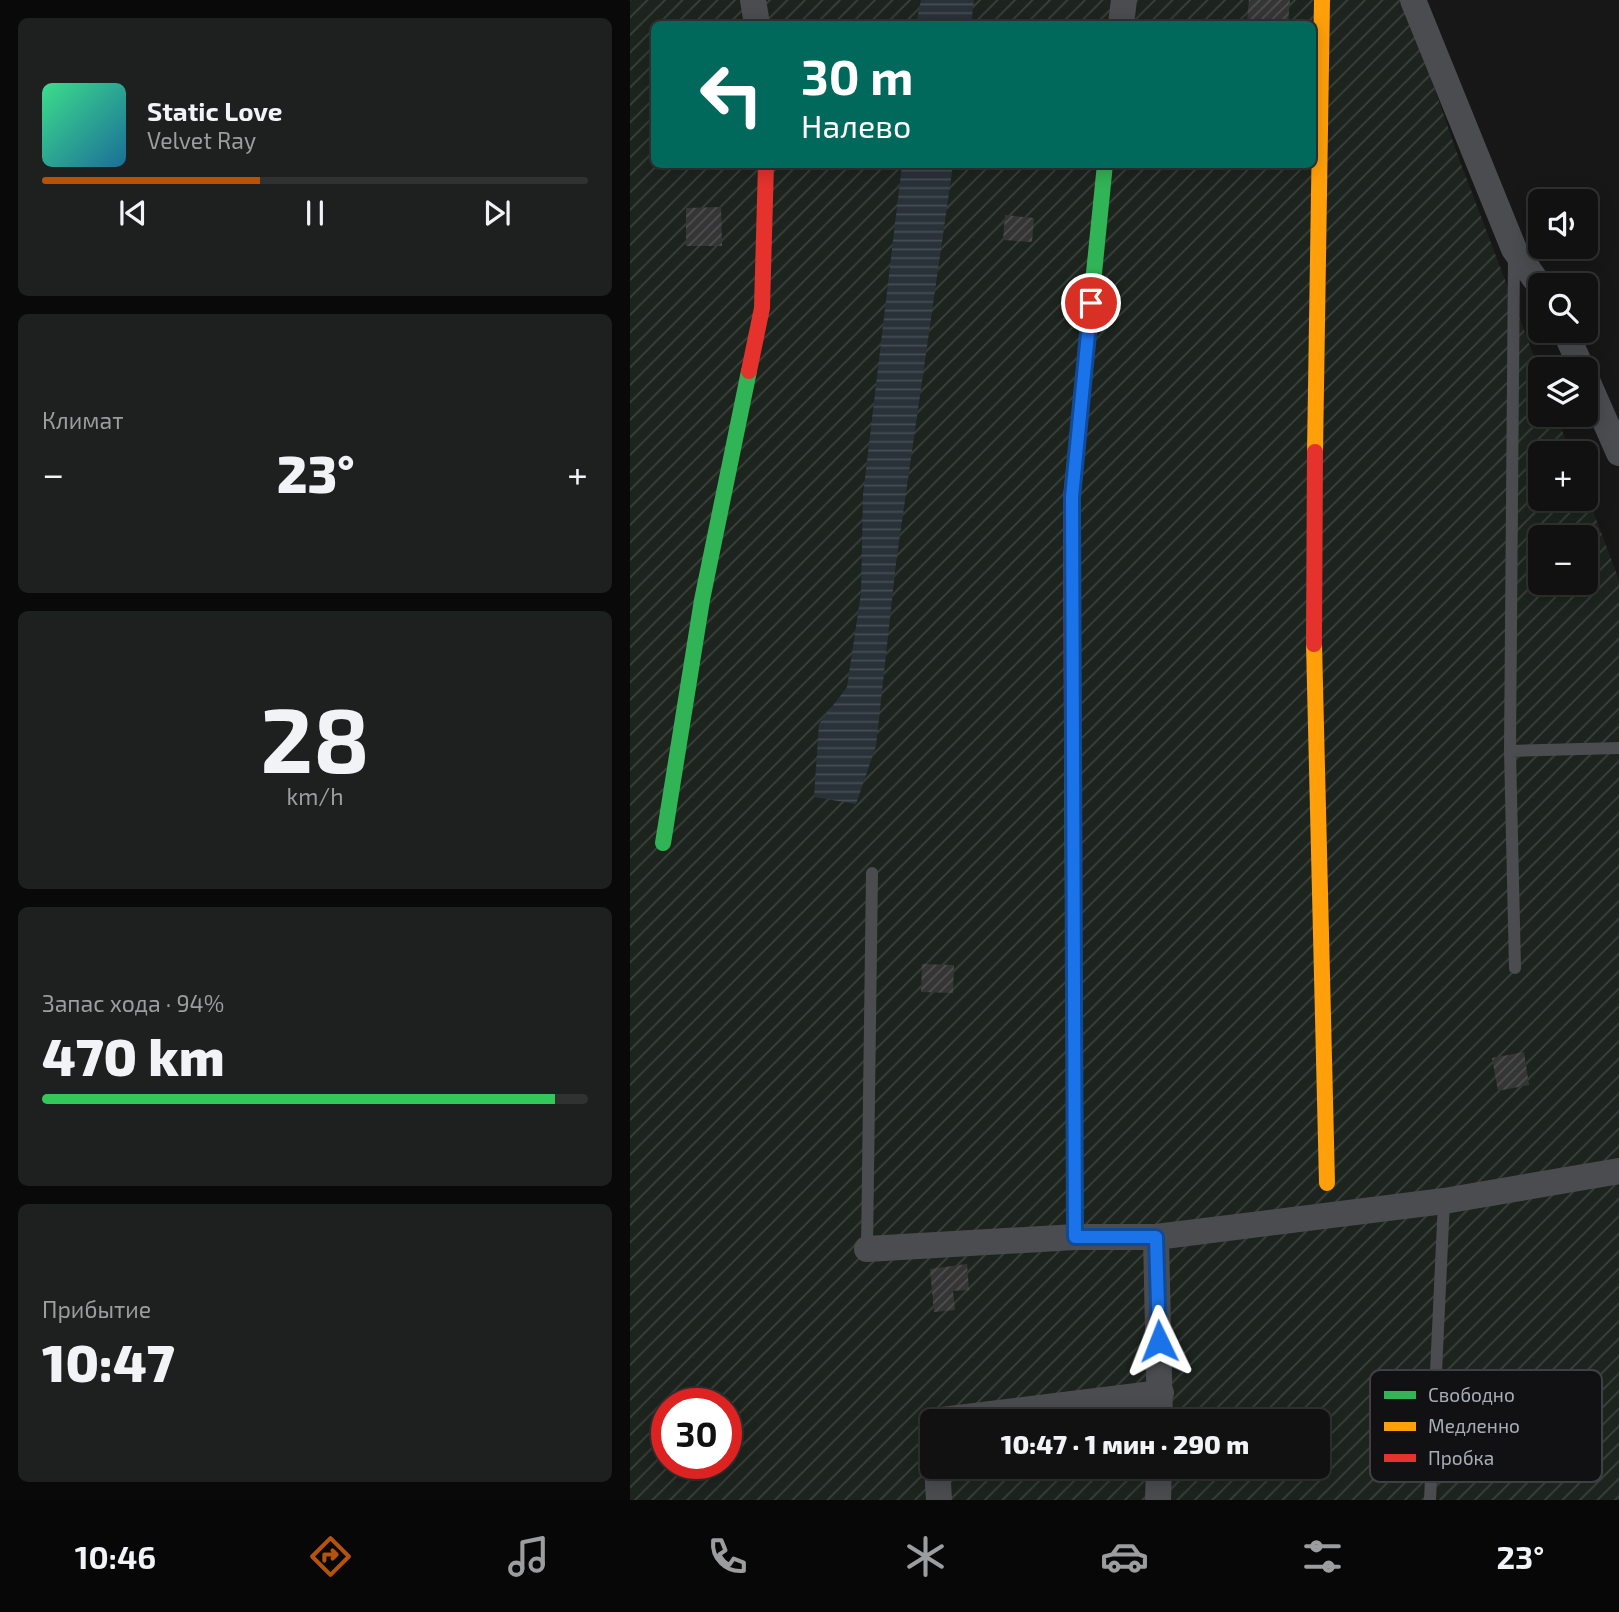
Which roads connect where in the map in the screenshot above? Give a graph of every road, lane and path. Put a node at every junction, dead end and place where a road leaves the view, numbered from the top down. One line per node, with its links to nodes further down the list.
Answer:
1 (753, 0): 5 (street)
2 (1124, 0): 6 (street)
3 (1322, 0): 19 (street)
4 (1413, 0): 9 (street)
5 (756, 21)
6 (1121, 21)
7 (766, 168): 15 (street)
8 (1105, 168): 21 (street)
9 (1514, 249): 10 (street); 14 (lane)
10 (1531, 273)
11 (1598, 405): 12 (street)
12 (1619, 453)
13 (1619, 748): 14 (lane)
14 (1510, 751): 17 (lane)
15 (663, 843)
16 (872, 873): 23 (lane)
17 (1515, 968)
18 (1619, 1171): 20 (street)
19 (1327, 1182)
20 (1444, 1201): 22 (street); 24 (lane)
21 (1075, 1237): 22 (street); 23 (street)
22 (1156, 1237): 25 (street)
23 (867, 1249)
24 (1436, 1370)
25 (1161, 1394): 26 (street); 27 (street)
26 (1035, 1409)
27 (1160, 1409)
28 (938, 1479): 31 (street)
29 (1159, 1479): 32 (street)
30 (1431, 1482): 33 (lane)
31 (939, 1500)
32 (1158, 1500)
33 (1430, 1500)

